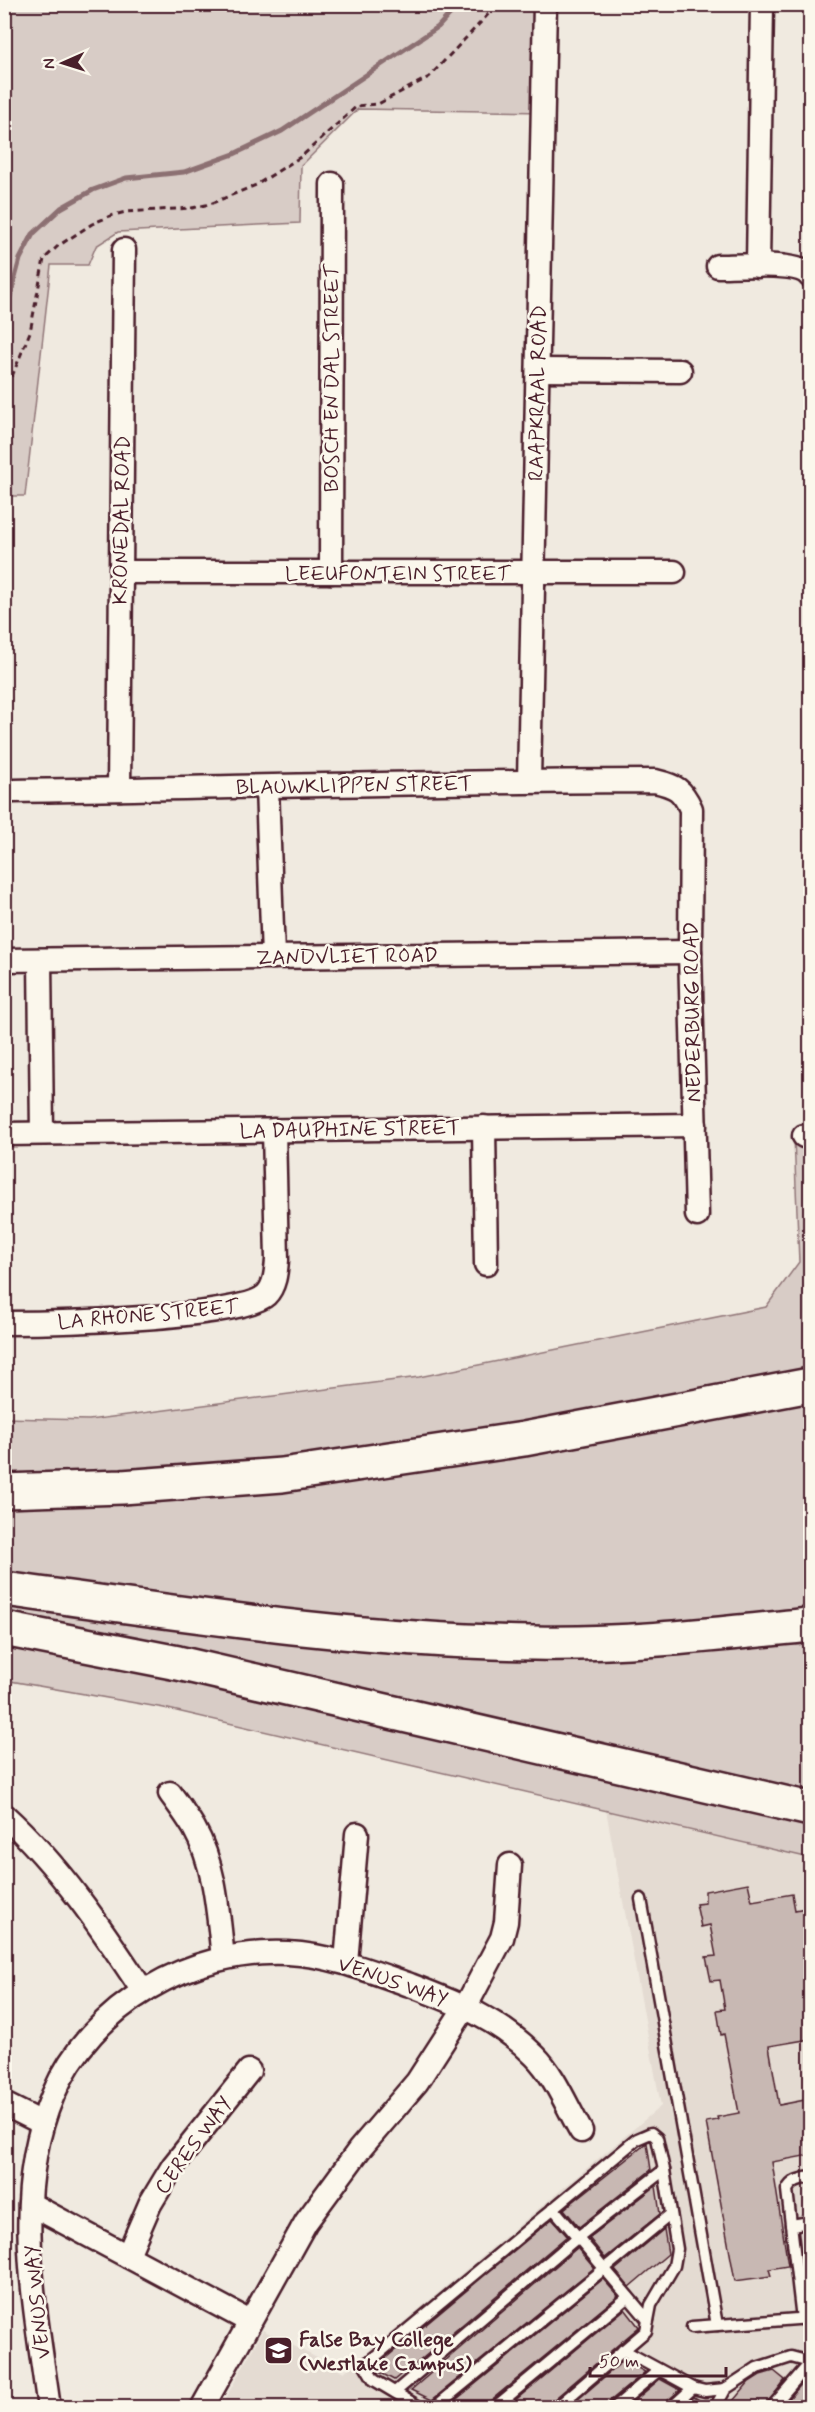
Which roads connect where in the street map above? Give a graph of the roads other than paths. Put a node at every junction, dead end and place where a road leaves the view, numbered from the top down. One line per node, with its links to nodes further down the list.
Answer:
1 (546, 4): 8 (street, RAAPKRAAL ROAD)
2 (762, 4): 6 (street)
3 (332, 184): 11 (street, BOSCH EN DAL STREET)
4 (124, 250): 10 (street, KRONEDAL ROAD)
5 (718, 266): 6 (street)
6 (758, 266): 7 (street)
7 (810, 276)
8 (538, 370): 9 (street); 13 (street, RAAPKRAAL ROAD)
9 (680, 370)
10 (121, 572): 11 (street, LEEUFONTEIN STREET); 16 (street, KRONEDAL ROAD)
11 (331, 572): 13 (street, LEEUFONTEIN STREET)
12 (674, 572): 13 (street, LEEUFONTEIN STREET)
13 (534, 573): 14 (street, RAAPKRAAL ROAD)
14 (529, 781): 15 (street, BLAUWKLIPPEN STREET); 18 (street, BLAUWKLIPPEN STREET)
15 (267, 788): 16 (street, BLAUWKLIPPEN STREET); 20 (street)
16 (119, 789): 17 (street, BLAUWKLIPPEN STREET)
17 (4, 791)
18 (691, 809): 19 (street, NEDERBURG ROAD)
19 (690, 952): 20 (street, ZANDVLIET ROAD); 23 (street, NEDERBURG ROAD)
20 (273, 957): 22 (street, ZANDVLIET ROAD)
21 (4, 960): 22 (street, ZANDVLIET ROAD)
22 (40, 960): 26 (street)
23 (695, 1125): 24 (street, LA DAUPHINE STREET); 28 (street, NEDERBURG ROAD)
24 (484, 1127): 25 (street, LA DAUPHINE STREET); 29 (street)
25 (274, 1130): 26 (street, LA DAUPHINE STREET); 30 (street, LA RHONE STREET)
26 (42, 1133): 27 (street, LA DAUPHINE STREET)
27 (4, 1134)
28 (697, 1215)
29 (486, 1264)
30 (4, 1323)
31 (807, 1385): 32 (highway)
32 (4, 1491)
33 (4, 1589): 34 (highway)
34 (810, 1625)
35 (4, 1629): 37 (highway)
36 (170, 1793): 42 (street)
37 (810, 1809)
38 (4, 1815): 44 (street)
39 (357, 1834): 43 (street)
40 (510, 1865): 45 (street)
41 (641, 1899): 66 (lane)
42 (223, 1958): 43 (street, VENUS WAY); 44 (street, VENUS WAY)
43 (346, 1962): 45 (street, VENUS WAY)
44 (143, 1991): 48 (street, VENUS WAY)
45 (466, 2006): 49 (street, VENUS WAY); 65 (street)
46 (249, 2071): 58 (street, CERES WAY)
47 (4, 2104): 48 (street)
48 (42, 2122): 52 (street, VENUS WAY)
49 (581, 2131)
50 (664, 2170): 53 (lane); 54 (lane); 57 (lane)
51 (810, 2177): 56 (lane)
52 (30, 2204): 58 (street); 74 (street, VENUS WAY)
53 (553, 2208): 57 (lane); 73 (lane)
54 (671, 2214): 59 (lane); 64 (lane)
55 (810, 2222): 56 (lane)
56 (791, 2225): 61 (lane)
57 (578, 2237): 59 (lane); 73 (lane)
58 (128, 2255): 65 (street)
59 (603, 2267): 62 (lane); 77 (lane)
60 (810, 2269): 61 (lane)
61 (798, 2271): 63 (lane)
62 (628, 2297): 64 (lane); 78 (lane)
63 (806, 2318): 66 (lane)
64 (648, 2320): 68 (lane)
65 (249, 2321): 75 (street)
66 (717, 2325): 67 (lane)
67 (692, 2327)
68 (623, 2350): 70 (lane); 79 (lane)
69 (810, 2363): 72 (lane); 83 (lane)
70 (659, 2370): 71 (lane); 80 (lane)
71 (693, 2388): 72 (lane); 81 (lane)
72 (726, 2388): 82 (lane)
73 (395, 2392): 76 (lane)
74 (49, 2408)
75 (202, 2408)
76 (422, 2408)
77 (434, 2408)
78 (494, 2408)
79 (556, 2408)
80 (614, 2408)
81 (671, 2408)
82 (715, 2408)
83 (771, 2408)

